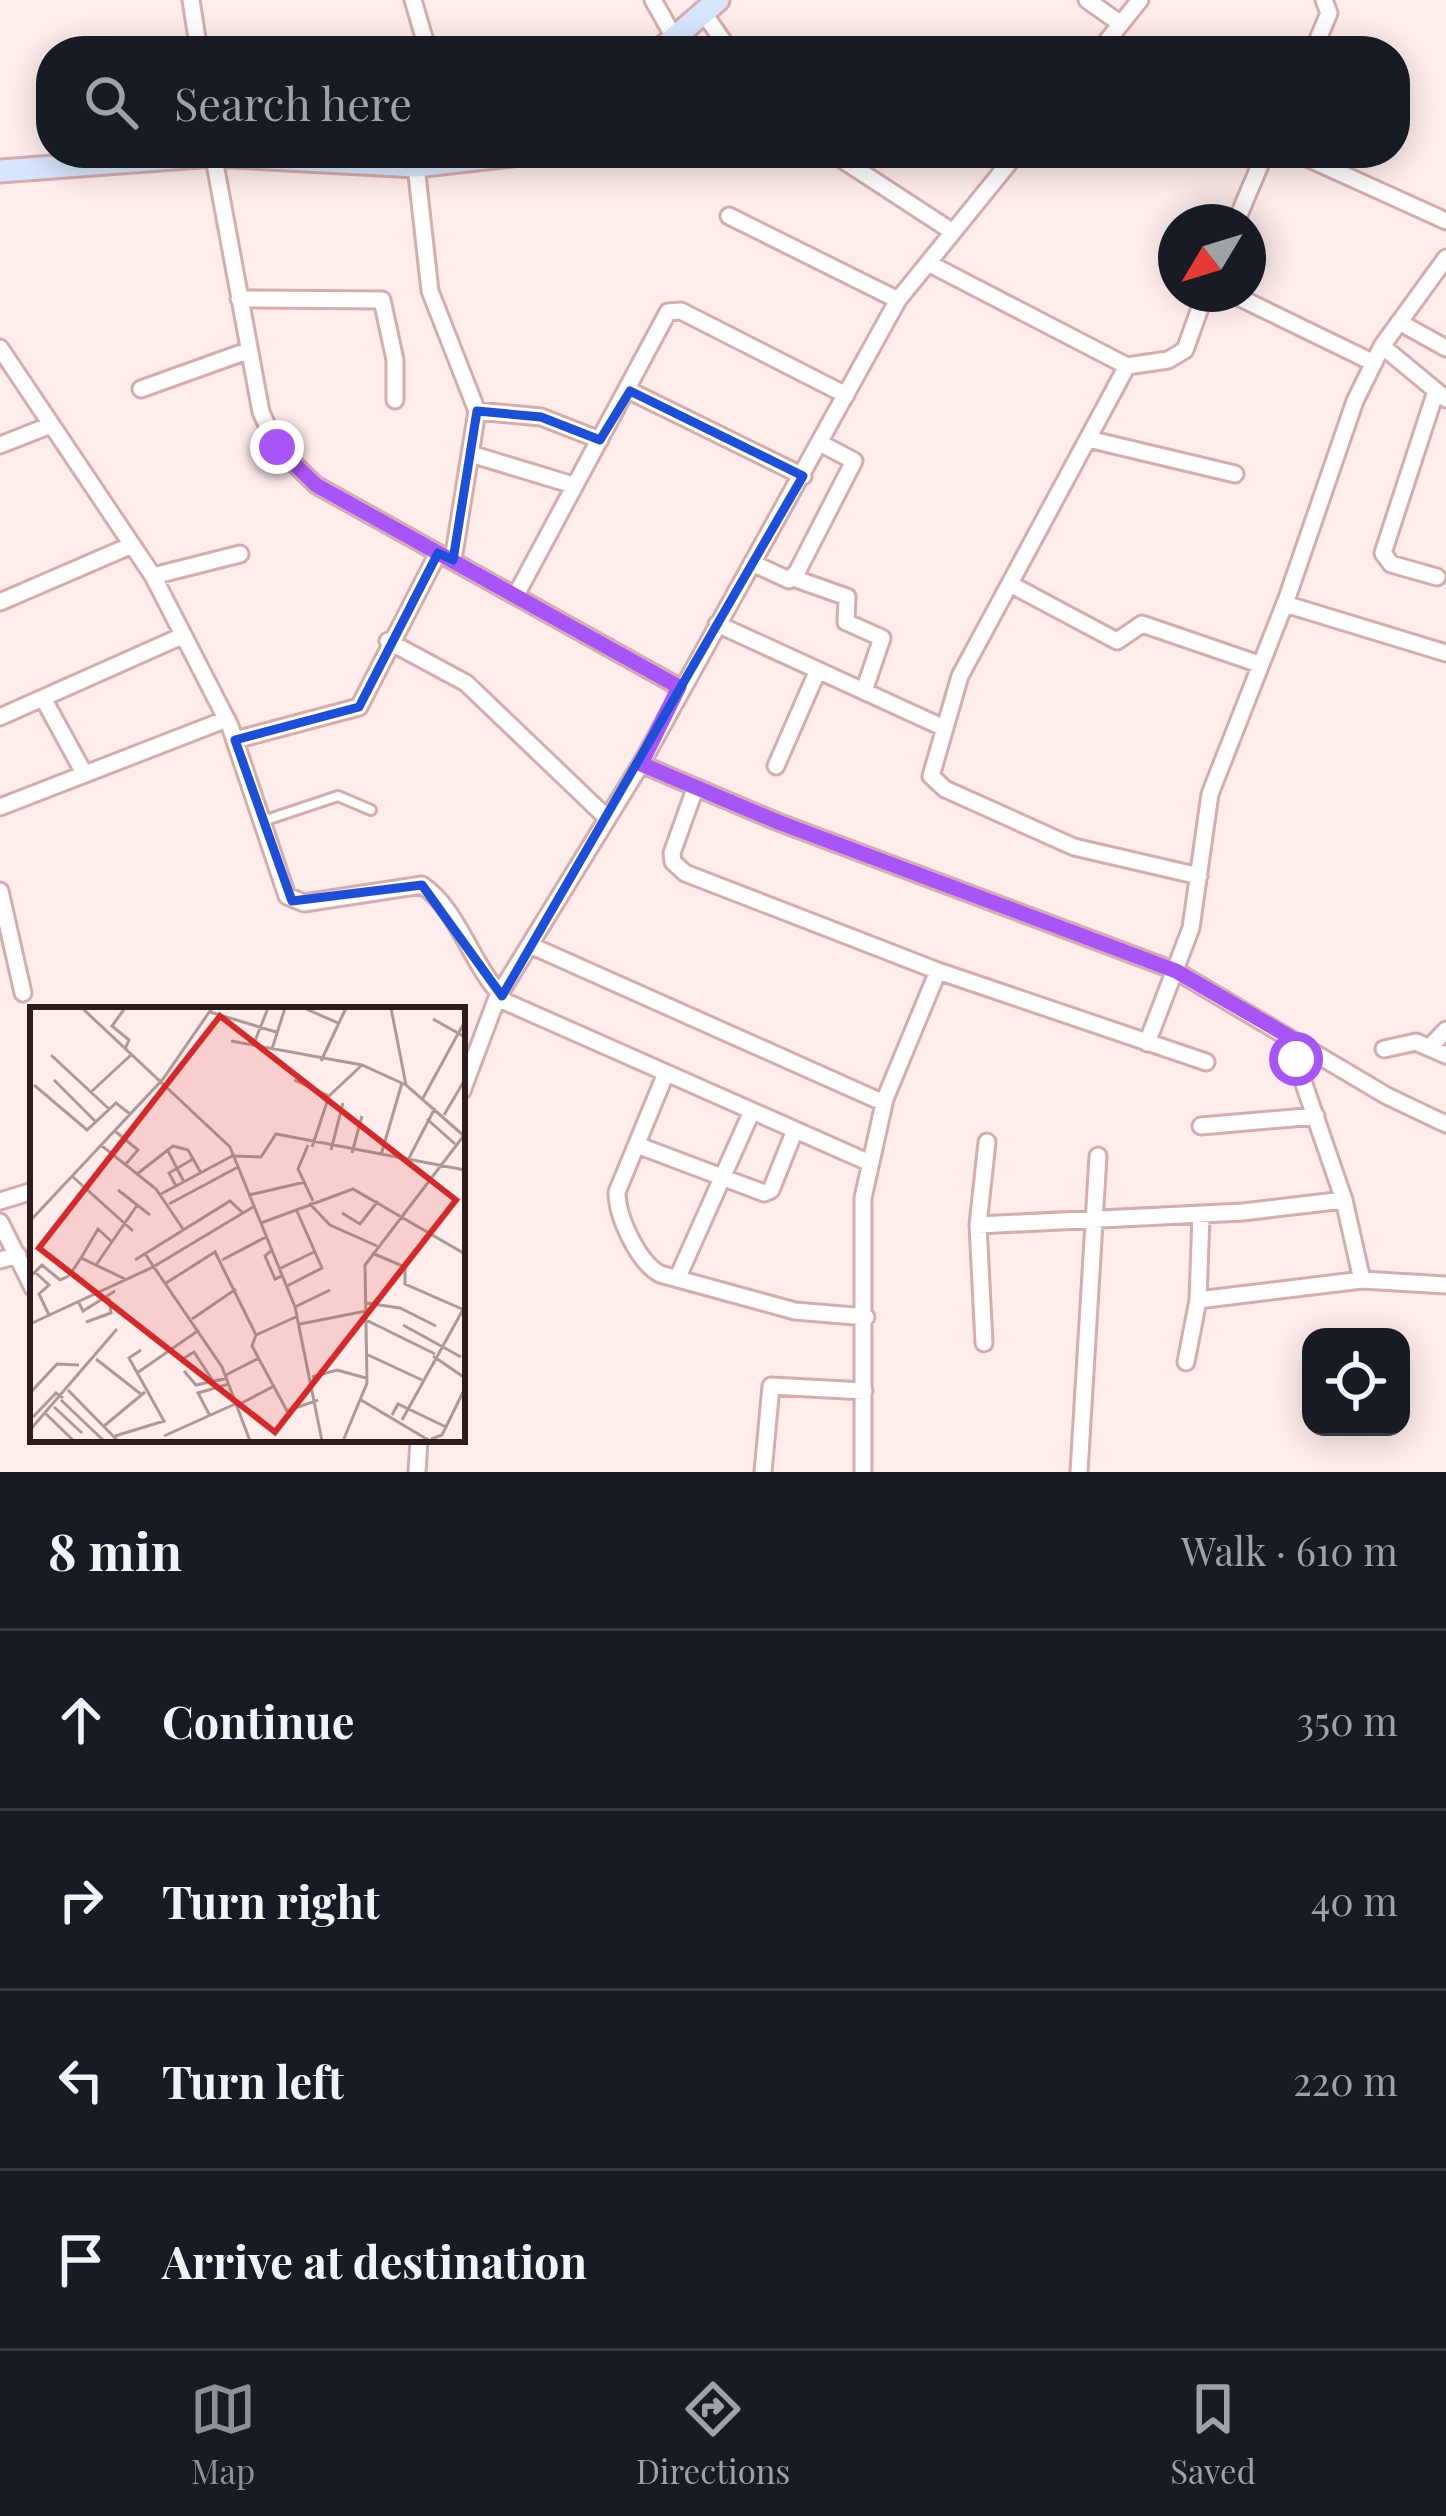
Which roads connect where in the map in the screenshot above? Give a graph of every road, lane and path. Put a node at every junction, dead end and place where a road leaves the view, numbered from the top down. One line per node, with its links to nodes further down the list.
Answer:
1 (191, 0): 9 (street)
2 (413, 0): 10 (street)
3 (653, 0): 11 (street)
4 (1087, 0): 8 (street)
5 (1139, 0): 8 (street)
6 (1324, 0): 15 (street)
7 (710, 6): 12 (street); 13 (street)
8 (1121, 24): 14 (street)
9 (197, 36)
10 (424, 36)
11 (664, 36)
12 (675, 36)
13 (723, 36)
14 (1111, 36)
15 (1319, 36)
16 (38, 168): 23 (street)
17 (216, 168): 30 (street)
18 (416, 168): 45 (street)
19 (855, 168): 27 (street)
20 (1005, 168): 27 (street)
21 (1259, 168): 24 (street)
22 (1330, 168): 26 (street)
23 (0, 171)
24 (1244, 204)
25 (729, 216): 31 (street)
26 (1446, 220)
27 (953, 232): 29 (street)
28 (1446, 258): 34 (street)
29 (928, 263): 31 (street); 39 (street)
30 (239, 299): 37 (street); 44 (street)
31 (898, 300): 42 (street)
32 (1266, 308): 38 (street)
33 (1198, 312): 39 (street)
34 (1399, 322): 36 (street); 38 (street)
35 (0, 348): 46 (street)
36 (1446, 348)
37 (247, 351): 40 (street); 57 (street)
38 (1378, 354): 43 (street); 65 (street)
39 (1127, 366): 47 (street)
40 (141, 389)
41 (629, 392): 42 (street); 48 (street); 53 (street)
42 (846, 395): 49 (street)
43 (1441, 395): 61 (street)
44 (395, 400)
45 (476, 411): 48 (street); 51 (street)
46 (51, 424): 50 (street); 55 (street)
47 (1088, 439): 52 (street); 62 (street)
48 (600, 440): 54 (street)
49 (820, 443): 53 (street); 60 (street)
50 (0, 445)
51 (474, 455): 54 (street); 57 (street)
52 (1234, 474)
53 (803, 476): 58 (street)
54 (573, 485): 63 (street)
55 (132, 545): 59 (street); 64 (street)
56 (239, 554): 59 (street)
57 (446, 556): 63 (street); 68 (street)
58 (752, 563): 60 (street); 66 (street)
59 (153, 576): 67 (street)
60 (793, 578): 73 (street)
61 (1437, 578)
62 (1010, 584): 70 (street); 77 (street)
63 (516, 595): 72 (street)
64 (0, 602)
65 (1285, 604): 69 (street); 70 (street)
66 (717, 624): 71 (street); 72 (street)
67 (182, 636): 74 (street); 76 (street)
68 (388, 641): 78 (street); 85 (street)
69 (1446, 653)
70 (1258, 664): 87 (street)
71 (818, 670): 73 (street); 80 (street)
72 (679, 687): 79 (street)
73 (864, 691): 77 (street)
74 (43, 698): 75 (street); 81 (street)
75 (0, 717)
76 (226, 719): 78 (street); 81 (street)
77 (942, 728): 87 (street)
78 (235, 740): 86 (street)
79 (641, 764): 82 (street); 85 (street)
80 (776, 766)
81 (84, 773): 83 (street)
82 (695, 789): 90 (street); 91 (street)
83 (0, 807)
84 (371, 810): 86 (lane)
85 (607, 818): 89 (street)
86 (262, 822): 93 (street)
87 (1199, 876): 91 (street)
88 (0, 891): 92 (street)
89 (532, 946): 93 (street); 102 (street)
90 (938, 971): 95 (street); 102 (street)
91 (1176, 971): 95 (street); 96 (street)
92 (23, 993)
93 (499, 997): 100 (street); 101 (street)
94 (1446, 1030): 98 (street)
95 (1147, 1042): 99 (street)
96 (1307, 1047): 104 (street); 105 (street)
97 (1384, 1049): 98 (street)
98 (1438, 1051)
99 (1206, 1063)
100 (666, 1073): 103 (street); 109 (street)
101 (465, 1083)
102 (884, 1102): 111 (street)
103 (752, 1111): 107 (street); 112 (street)
104 (1316, 1116): 106 (street); 114 (street)
105 (1446, 1124)
106 (1201, 1126)
107 (795, 1130): 111 (street); 112 (street)
108 (987, 1142): 119 (street)
109 (637, 1145): 112 (street); 122 (street)
110 (1098, 1156): 117 (street)
111 (869, 1163): 127 (street)
112 (722, 1180): 122 (street)
113 (30, 1192): 115 (street)
114 (1344, 1200): 116 (street); 123 (street)
115 (0, 1201)
116 (1201, 1215): 117 (street); 126 (street)
117 (1097, 1219): 119 (street); 135 (street)
118 (0, 1222): 120 (street)
119 (978, 1225): 128 (street)
120 (18, 1255): 121 (street); 124 (street)
121 (0, 1260)
122 (677, 1279): 127 (street)
123 (1362, 1280): 125 (street); 126 (street)
124 (30, 1281)
125 (1446, 1285)
126 (1198, 1300): 129 (street)
127 (866, 1317): 130 (street)
128 (984, 1343)
129 (1186, 1362)
130 (864, 1391): 133 (street); 134 (street)
131 (419, 1442): 132 (street)
132 (417, 1472)
133 (763, 1472)
134 (862, 1472)
135 (1079, 1472)

